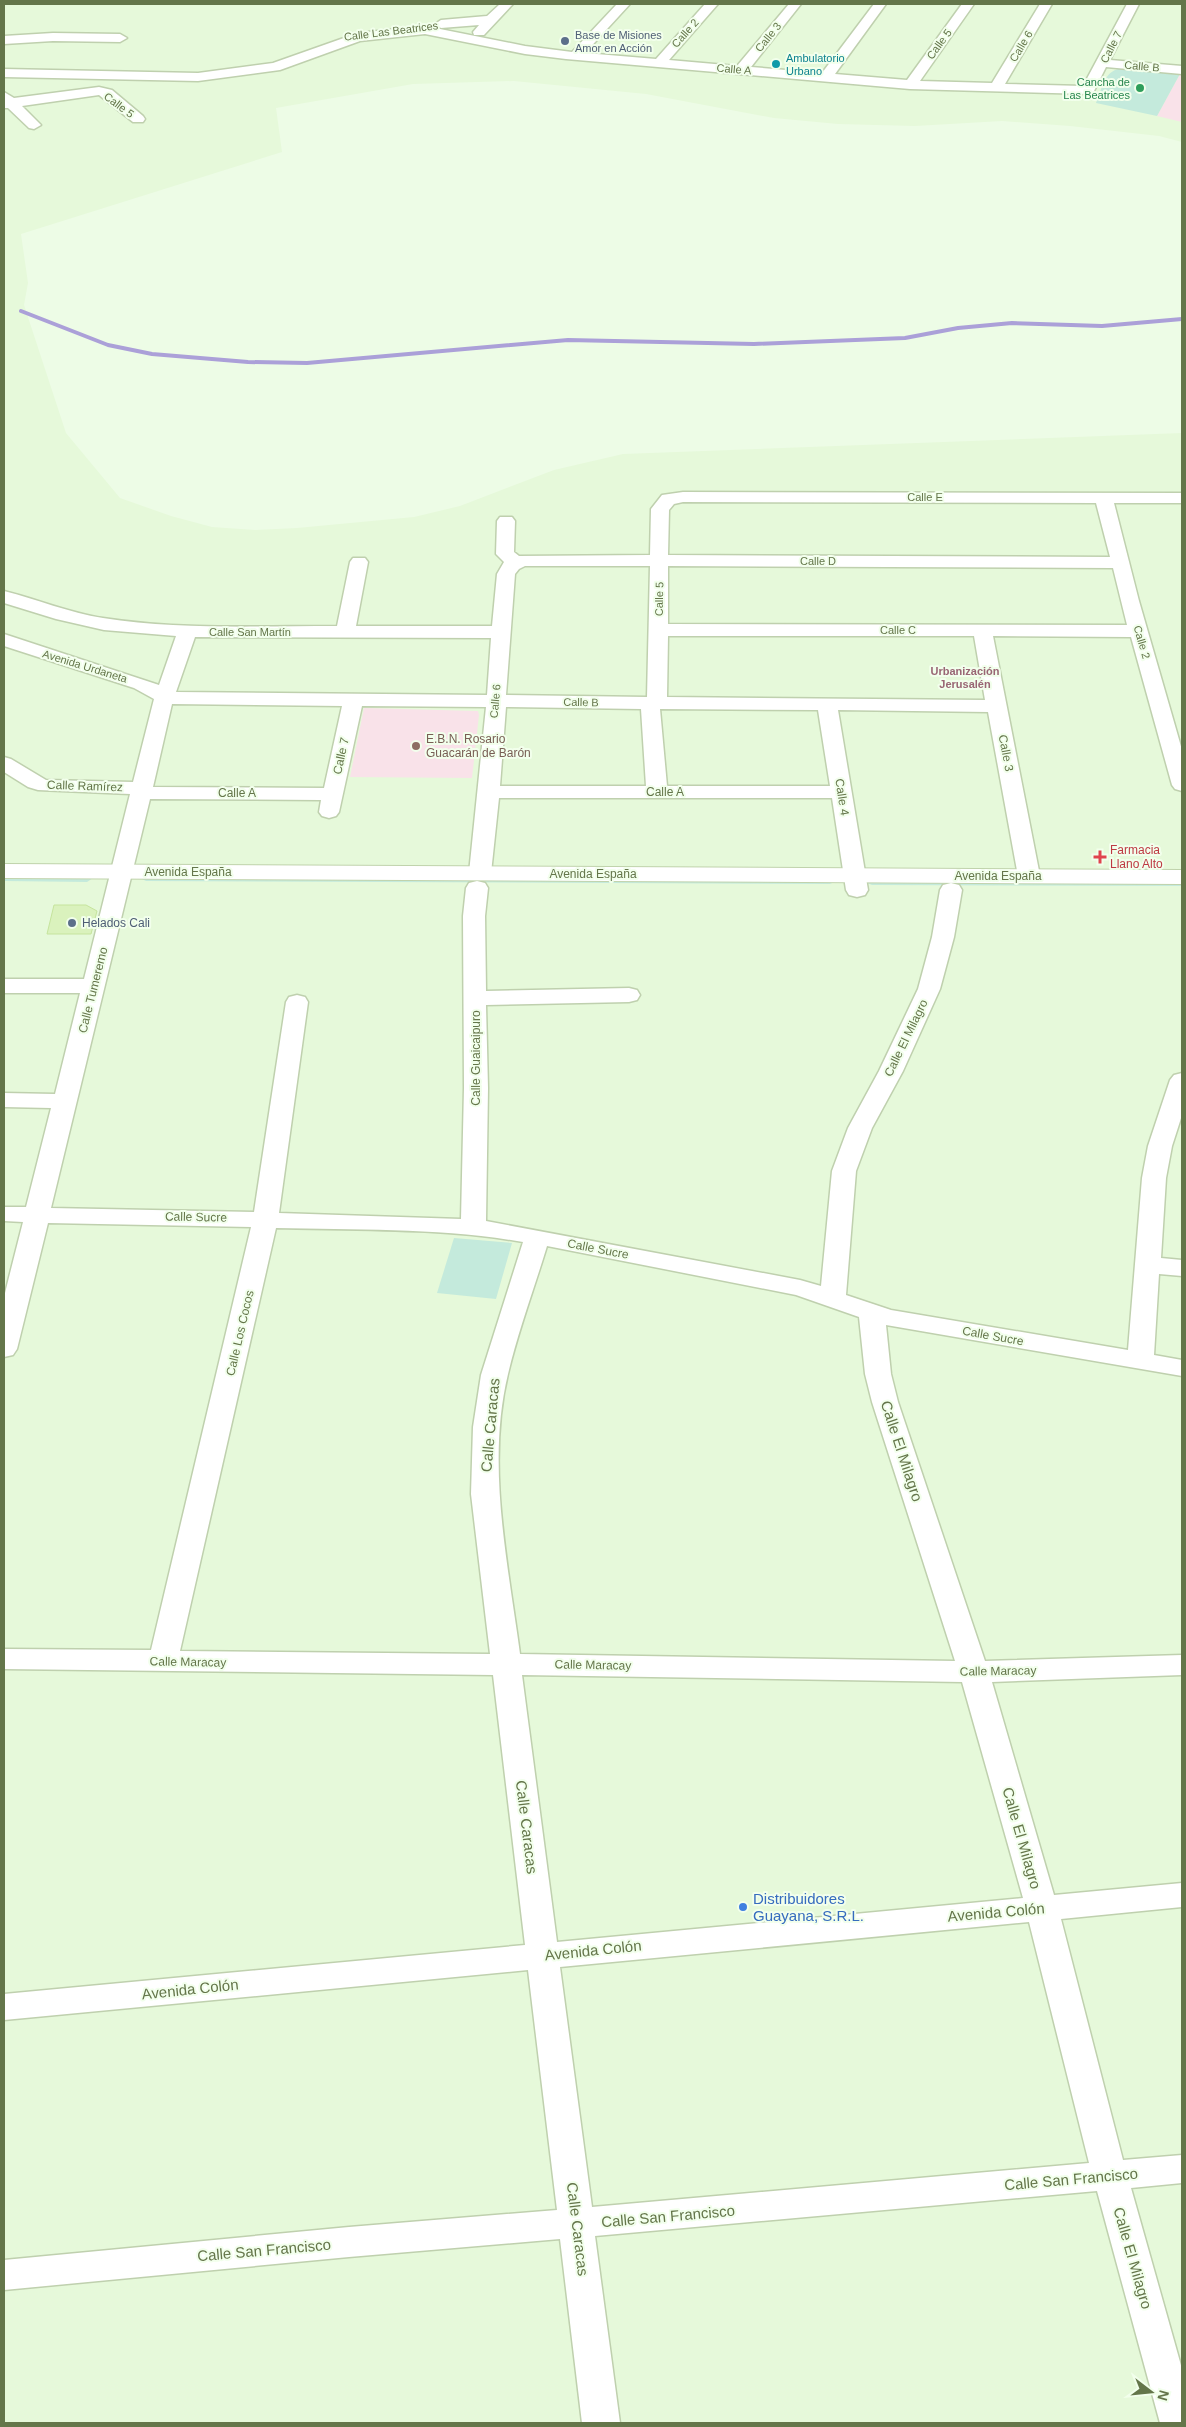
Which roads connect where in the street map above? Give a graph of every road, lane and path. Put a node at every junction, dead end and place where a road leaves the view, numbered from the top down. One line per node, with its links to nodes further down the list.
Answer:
1 (507, 4): 9 (street)
2 (624, 4): 13 (street)
3 (712, 4): 14 (street, Calle 2)
4 (795, 4): 16 (street, Calle 3)
5 (880, 4): 20 (street)
6 (968, 4): 21 (street, Calle 5)
7 (1046, 4): 22 (street, Calle 6)
8 (1133, 4): 15 (street, Calle 7)
9 (491, 20): 11 (street); 19 (street, Calle Las Beatrices)
10 (120, 38): 12 (street)
11 (472, 39): 13 (street, Calle A); 19 (street, Calle Las Beatrices)
12 (4, 40)
13 (575, 56): 14 (street, Calle A)
14 (659, 63): 16 (street, Calle A)
15 (1102, 63): 17 (street, Calle B); 23 (street, Calle 7)
16 (741, 70): 20 (street, Calle A)
17 (1182, 70)
18 (4, 73): 19 (street, Calle Las Beatrices)
19 (177, 76)
20 (825, 78): 21 (street, Calle A)
21 (910, 85): 22 (street, Calle A)
22 (996, 88): 23 (street, Calle A)
23 (1088, 90)
24 (6, 101): 25 (street, Calle 5); 26 (street)
25 (138, 120)
26 (34, 125)
27 (1104, 498): 28 (street, Calle E); 29 (street, Calle E); 34 (street, Calle 2)
28 (1182, 498)
29 (668, 499): 31 (street, Calle 5)
30 (506, 521): 33 (street)
31 (659, 560): 33 (street, Calle D); 34 (street, Calle D); 36 (street, Calle 5)
32 (360, 562): 40 (street)
33 (516, 562): 41 (street, Calle 6)
34 (1120, 563): 38 (street, Calle 2)
35 (4, 597): 39 (street, Calle San Martín)
36 (658, 630): 37 (street, Calle C); 46 (street, Calle 5)
37 (982, 630): 38 (street, Calle C); 48 (street, Calle 3)
38 (1139, 631): 49 (street, Calle 2)
39 (187, 632): 40 (street, Calle San Martín); 43 (street, Calle Tumeremo)
40 (345, 632): 41 (street, Calle San Martín)
41 (501, 632): 45 (street, Calle 6)
42 (4, 640): 43 (street, Avenida Urdaneta)
43 (164, 698): 44 (street, Calle B); 53 (street, Calle Tumeremo)
44 (353, 700): 45 (street, Calle B); 57 (street, Calle 7)
45 (495, 701): 46 (street, Calle B); 54 (street, Calle 6)
46 (654, 703): 47 (street, Calle B); 55 (street, Calle 5)
47 (827, 704): 48 (street, Calle B); 56 (street, Calle 4)
48 (997, 706): 59 (street, Calle 3)
49 (1160, 706): 50 (street); 52 (street, Calle 2)
50 (1182, 706)
51 (4, 763): 53 (street, Calle Ramírez)
52 (1182, 785)
53 (142, 790): 57 (street, Calle A); 61 (street, Calle Tumeremo)
54 (489, 792): 55 (street, Calle A); 62 (street, Calle 6)
55 (657, 792): 56 (street, Calle A)
56 (841, 792): 63 (street, Calle 4)
57 (331, 803)
58 (4, 871): 61 (main road, Avenida España)
59 (1029, 876): 60 (main road, Avenida España); 63 (main road, Avenida España)
60 (1182, 877)
61 (121, 879): 62 (main road, Avenida España); 64 (main road, Avenida España); 68 (street, Calle Tumeremo)
62 (479, 881): 63 (main road, Avenida España); 70 (street, Calle Guaicaipuro)
63 (856, 882): 65 (main road, Avenida España)
64 (4, 886)
65 (951, 890): 66 (main road, Avenida España); 82 (street, Calle El Milagro)
66 (1182, 892)
67 (4, 986): 68 (street)
68 (94, 986): 74 (street, Calle Tumeremo)
69 (629, 995): 70 (street)
70 (475, 998): 78 (street, Calle Guaicaipuro)
71 (297, 1002): 77 (street, Calle Los Cocos)
72 (1182, 1080): 80 (street)
73 (4, 1100): 74 (street)
74 (66, 1101): 76 (street, Calle Tumeremo)
75 (4, 1214): 76 (street, Calle Sucre)
76 (37, 1214): 77 (street, Calle Sucre); 84 (street, Calle Tumeremo)
77 (266, 1219): 78 (street, Calle Sucre); 88 (street, Calle Los Cocos)
78 (473, 1228): 79 (street, Calle Sucre)
79 (537, 1237): 82 (street, Calle Sucre); 89 (street, Calle Caracas)
80 (1147, 1265): 81 (street); 85 (street)
81 (1182, 1268)
82 (833, 1300): 83 (street, Calle Sucre)
83 (872, 1314): 85 (street, Calle Sucre); 91 (street, Calle El Milagro)
84 (4, 1349)
85 (1140, 1361): 86 (street, Calle Sucre)
86 (1182, 1368)
87 (4, 1659): 88 (street, Calle Maracay)
88 (163, 1661): 89 (street, Calle Maracay)
89 (506, 1664): 91 (street, Calle Maracay); 94 (street, Calle Caracas)
90 (1182, 1665): 91 (street, Calle Maracay)
91 (973, 1672): 93 (street, Calle El Milagro)
92 (1182, 1895): 93 (street, Avenida Colón)
93 (1042, 1908): 94 (street, Avenida Colón); 97 (street, Calle El Milagro)
94 (543, 1955): 95 (street, Avenida Colón); 98 (street, Calle Caracas)
95 (4, 2007)
96 (1182, 2168): 97 (street, Calle San Francisco)
97 (1110, 2175): 98 (street, Calle San Francisco); 101 (street, Calle El Milagro)
98 (577, 2223): 99 (street, Calle San Francisco); 100 (street, Calle Caracas)
99 (4, 2275)
100 (601, 2423)
101 (1179, 2423)

